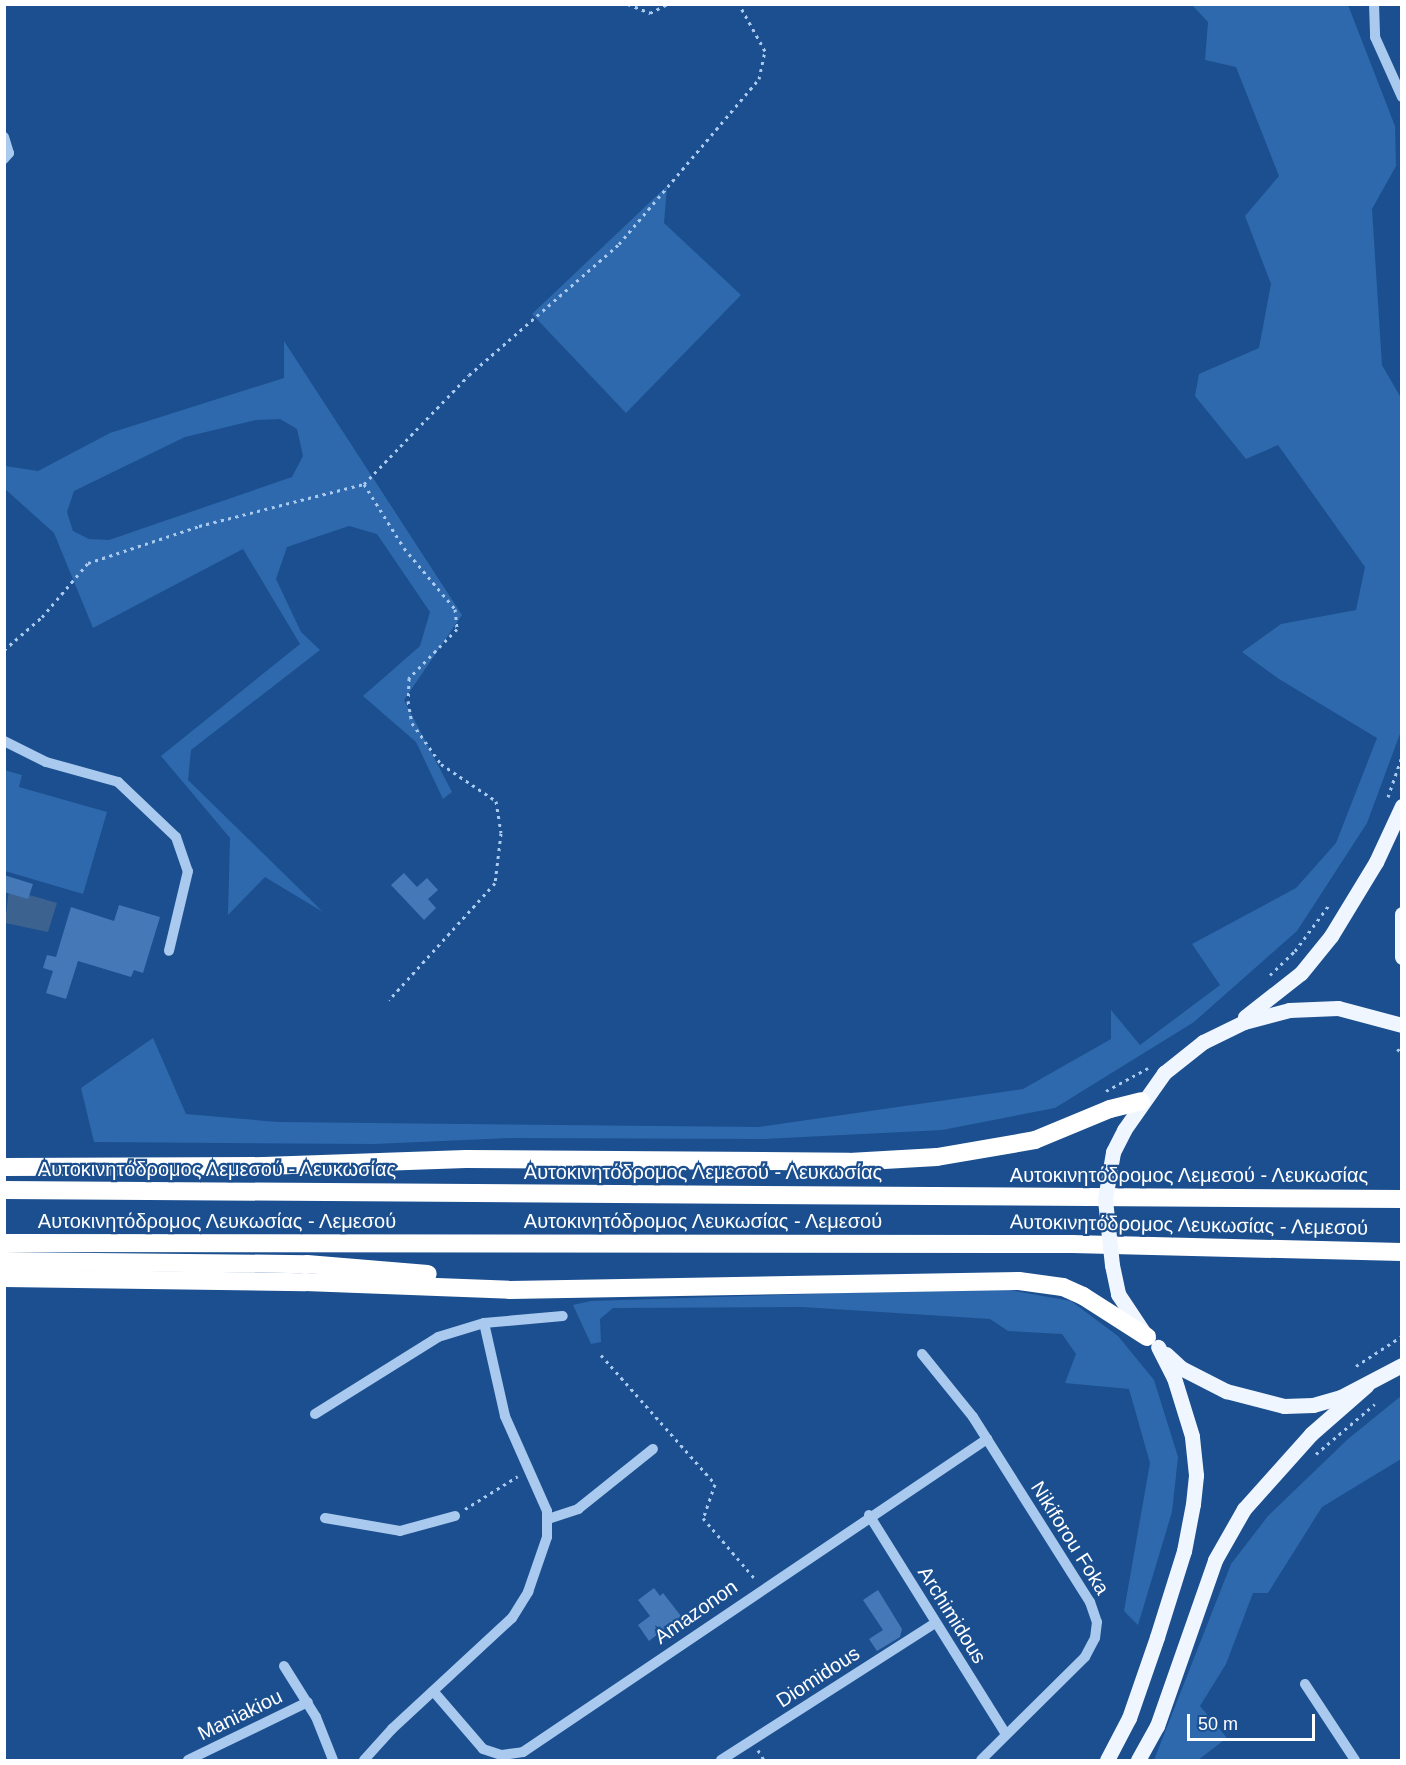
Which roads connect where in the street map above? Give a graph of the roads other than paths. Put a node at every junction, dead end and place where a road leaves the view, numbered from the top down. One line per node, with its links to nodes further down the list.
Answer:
1 (1374, 4): 2 (street)
2 (1401, 97)
3 (4, 137): 4 (street)
4 (4, 159)
5 (4, 741): 8 (street)
6 (1401, 806): 11 (main road)
7 (1401, 914): 9 (main road)
8 (169, 951)
9 (1401, 957)
10 (1401, 1025): 11 (main road)
11 (1220, 1033): 12 (main road)
12 (1141, 1101): 13 (highway); 24 (main road, bridge)
13 (4, 1167)
14 (4, 1190): 15 (highway, Αυτοκινητόδρομος Λεμεσού - Λευκωσίας)
15 (1401, 1199)
16 (8, 1243): 17 (highway, Αυτοκινητόδρομος Λευκωσίας - Λεμεσού); 18 (highway)
17 (1401, 1252)
18 (124, 1259): 19 (highway); 21 (highway)
19 (4, 1261)
20 (4, 1278): 21 (highway)
21 (572, 1286): 24 (highway)
22 (564, 1316): 23 (street)
23 (484, 1323): 28 (street); 34 (street)
24 (1152, 1342): 27 (main road); 46 (main road)
25 (922, 1354): 29 (street, Nikiforou Foka)
26 (1401, 1365): 27 (main road)
27 (1367, 1385): 47 (main road)
28 (315, 1414)
29 (987, 1439): 31 (street, Amazonon); 40 (street, Nikiforou Foka)
30 (653, 1449): 34 (street)
31 (869, 1515): 35 (street, Archimidous); 38 (street, Amazonon)
32 (455, 1516): 33 (street)
33 (325, 1518)
34 (549, 1519): 38 (street)
35 (935, 1623): 40 (street, Archimidous); 44 (street, Diomidous)
36 (284, 1666): 39 (street)
37 (1305, 1684): 48 (street)
38 (434, 1692): 43 (street)
39 (308, 1702): 41 (street, Maniakiou); 42 (street)
40 (1006, 1734): 45 (street, Nikiforou Foka)
41 (188, 1761)
42 (333, 1761)
43 (364, 1761)
44 (721, 1761)
45 (981, 1761)
46 (1107, 1761)
47 (1138, 1761)
48 (1355, 1761)

